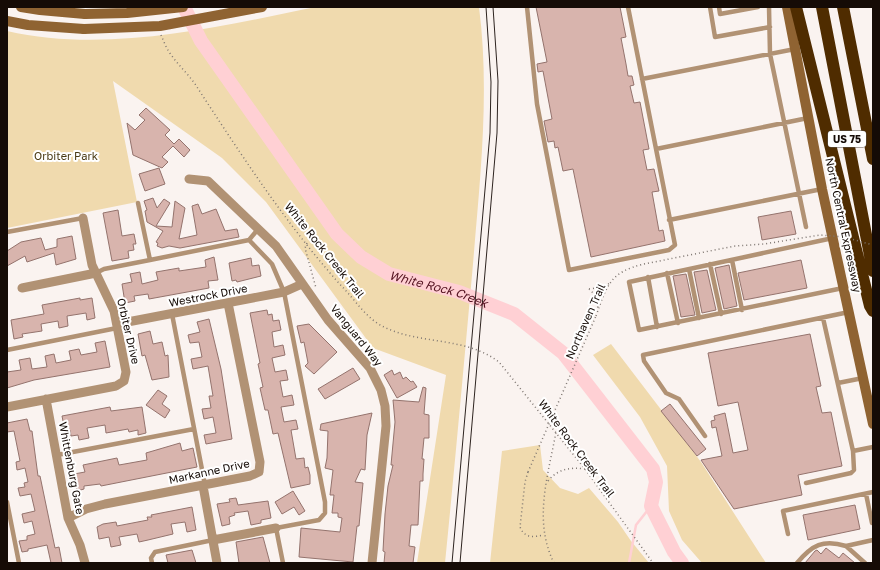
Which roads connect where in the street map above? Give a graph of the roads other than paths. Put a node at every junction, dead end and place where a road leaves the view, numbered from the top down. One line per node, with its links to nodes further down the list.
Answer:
1 (21, 7): 2 (main road, bridge)
2 (183, 7)
3 (262, 7): 14 (main road, bridge)
4 (527, 7): 28 (lane)
5 (628, 7): 18 (lane)
6 (710, 7): 15 (lane)
7 (718, 7): 8 (lane)
8 (758, 7)
9 (770, 7): 15 (lane)
10 (787, 7): 16 (main road, North Central Expressway)
11 (796, 7): 48 (highway)
12 (822, 7): 38 (highway, North Central Expressway / US 75)
13 (843, 7): 22 (highway, US 75)
14 (7, 21)
15 (770, 27): 17 (lane)
16 (795, 49): 17 (lane); 19 (main road, North Central Expressway)
17 (770, 54): 18 (lane); 20 (lane)
18 (642, 79): 21 (lane)
19 (808, 118): 20 (lane); 24 (main road, North Central Expressway)
20 (784, 123): 21 (lane); 25 (lane)
21 (656, 149): 28 (lane)
22 (873, 159)
23 (189, 179): 30 (street, Vanguard Way)
24 (822, 189): 25 (lane); 32 (main road, North Central Expressway)
25 (798, 194): 28 (lane); 29 (lane)
26 (138, 203): 34 (lane)
27 (83, 218): 31 (lane); 39 (street, Orbiter Drive)
28 (669, 220)
29 (806, 227)
30 (259, 228): 33 (lane); 42 (street, Vanguard Way)
31 (7, 232)
32 (833, 238): 35 (lane); 44 (main road, North Central Expressway)
33 (249, 240): 34 (lane); 45 (lane)
34 (150, 260): 39 (lane)
35 (732, 260): 36 (lane); 47 (lane)
36 (710, 264): 37 (lane); 51 (lane)
37 (689, 269): 40 (lane); 52 (lane)
38 (873, 271)
39 (96, 273): 43 (street); 55 (street, Orbiter Drive)
40 (668, 273): 41 (lane); 54 (lane)
41 (648, 277): 56 (lane); 56 (lane)
42 (302, 284): 45 (street, Westrock Drive); 85 (street, Vanguard Way)
43 (22, 288)
44 (844, 288): 47 (lane); 49 (main road, North Central Expressway)
45 (284, 292): 46 (street, Westrock Drive); 75 (lane)
46 (228, 303): 50 (street, Westrock Drive); 69 (street, Markanne Drive)
47 (742, 310): 51 (lane)
48 (873, 311)
49 (849, 312): 53 (lane); 58 (main road, North Central Expressway)
50 (172, 314): 55 (street, Westrock Drive); 63 (lane)
51 (721, 314): 52 (lane)
52 (699, 318): 54 (lane)
53 (823, 318): 59 (lane); 64 (lane)
54 (678, 323): 56 (lane)
55 (117, 326): 57 (lane); 60 (street, Orbiter Drive)
56 (657, 327)
57 (7, 350)
58 (863, 378): 59 (lane); 62 (main road, North Central Expressway)
59 (838, 383): 66 (lane)
60 (46, 399): 61 (street, Orbiter Drive); 67 (street, Whittenburg Gate)
61 (7, 407)
62 (873, 424)
63 (194, 429): 67 (lane); 69 (lane)
64 (705, 436)
65 (873, 446): 66 (lane)
66 (853, 451): 68 (lane)
67 (57, 455): 73 (street, Whittenburg Gate)
68 (806, 483)
69 (204, 486): 73 (street, Markanne Drive); 77 (street)
70 (873, 492): 71 (lane)
71 (866, 494): 74 (lane); 76 (lane)
72 (7, 502): 80 (lane)
73 (68, 518): 81 (street, Whittenburg Gate)
74 (872, 523)
75 (276, 528): 77 (street); 84 (lane)
76 (788, 534)
77 (213, 540): 82 (lane); 83 (street)
78 (873, 540): 79 (lane)
79 (846, 546): 86 (lane); 87 (lane)
80 (19, 563)
81 (85, 563)
82 (152, 563)
83 (217, 563)
84 (283, 563)
85 (372, 563)
86 (797, 563)
87 (865, 563)

